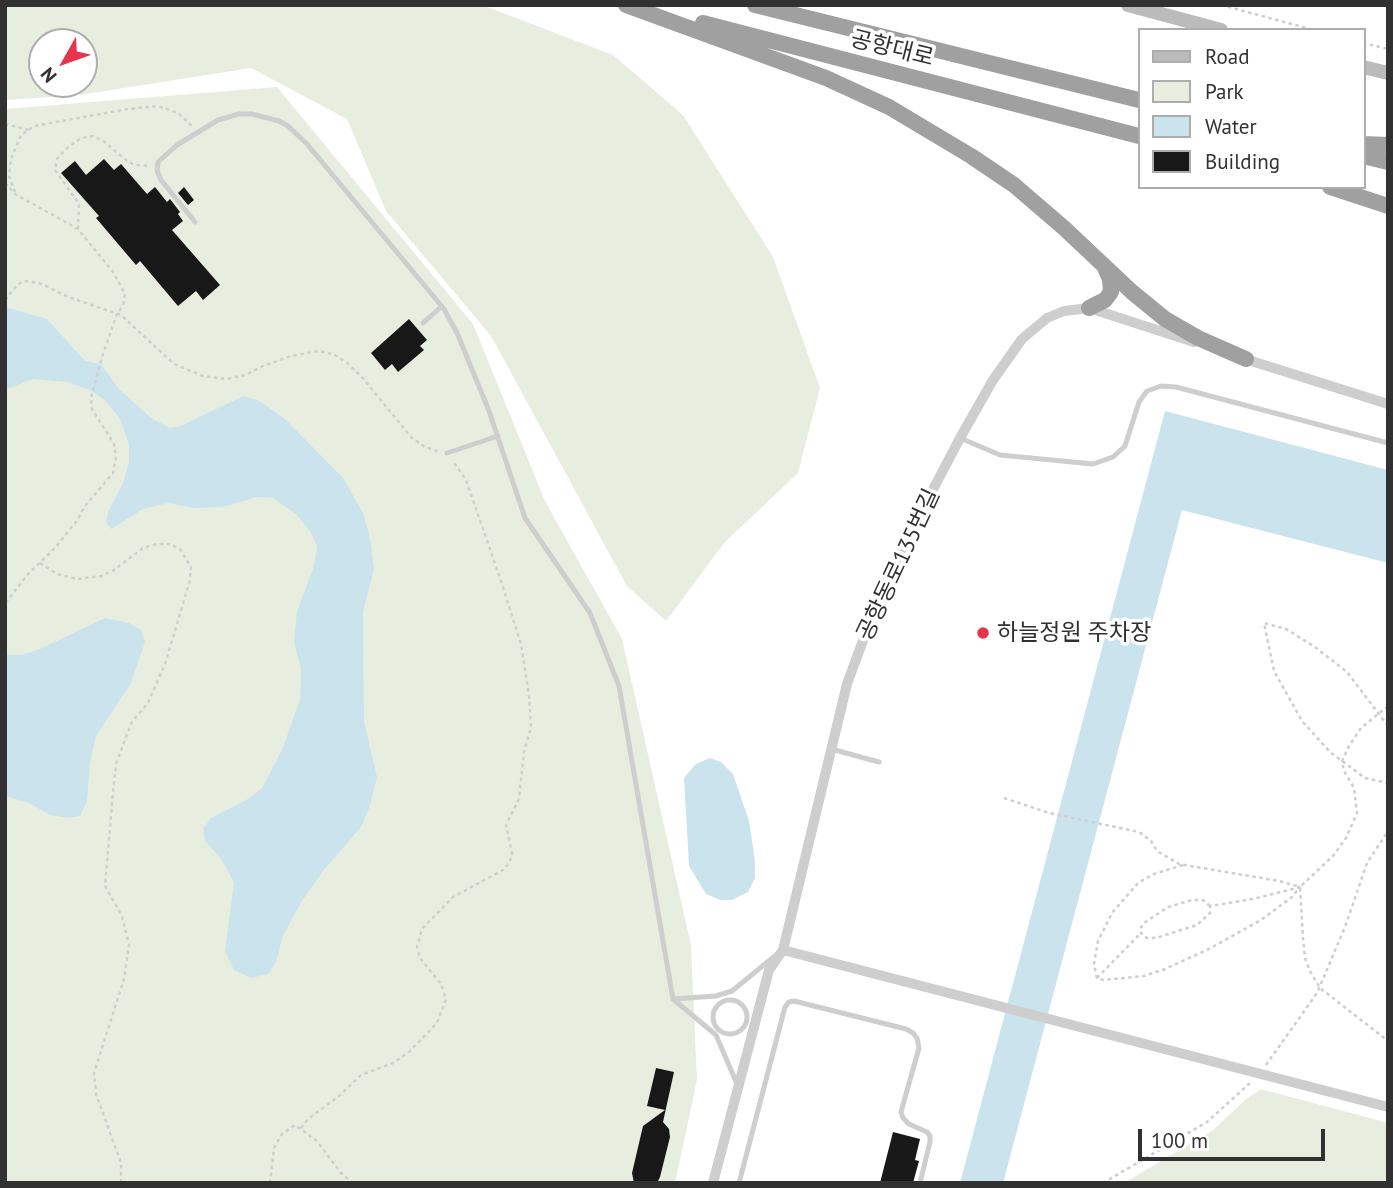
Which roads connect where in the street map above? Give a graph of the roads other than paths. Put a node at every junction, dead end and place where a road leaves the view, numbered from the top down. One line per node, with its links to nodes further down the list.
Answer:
1 (626, 5): 17 (highway)
2 (633, 5): 9 (highway, 공항대로)
3 (755, 5): 8 (highway, 공항대로)
4 (1128, 5): 5 (main road)
5 (1214, 28)
6 (1365, 67): 7 (main road)
7 (1388, 73)
8 (1138, 100)
9 (1138, 136)
10 (1365, 144): 11 (highway)
11 (1388, 145)
12 (1365, 156): 13 (highway)
13 (1388, 162)
14 (1336, 189): 15 (highway)
15 (1388, 206)
16 (195, 222): 18 (lane)
17 (1101, 264): 19 (highway); 21 (highway)
18 (442, 306): 20 (lane); 23 (lane)
19 (1089, 308): 21 (street, 공항동로135번길); 24 (street, 공항동로135번길)
20 (423, 323)
21 (1246, 359): 22 (street, 공항동로135번길)
22 (1388, 404)
23 (498, 436): 26 (lane); 31 (lane)
24 (960, 438): 25 (lane); 27 (street, 공항동로135번길)
25 (1388, 443)
26 (447, 453)
27 (831, 749): 28 (lane); 29 (street, 공항동로135번길)
28 (879, 762)
29 (783, 950): 30 (lane); 33 (street, 공항동로135번길); 36 (street)
30 (725, 993): 31 (lane); 32 (lane)
31 (673, 999): 34 (lane)
32 (726, 1001): 33 (lane); 34 (lane)
33 (751, 1022): 34 (lane); 35 (street, 공항동로135번길)
34 (718, 1033): 35 (lane)
35 (738, 1087): 37 (street, 공항동로135번길)
36 (1388, 1107)
37 (713, 1183)
38 (739, 1183): 39 (lane)
39 (920, 1183)

